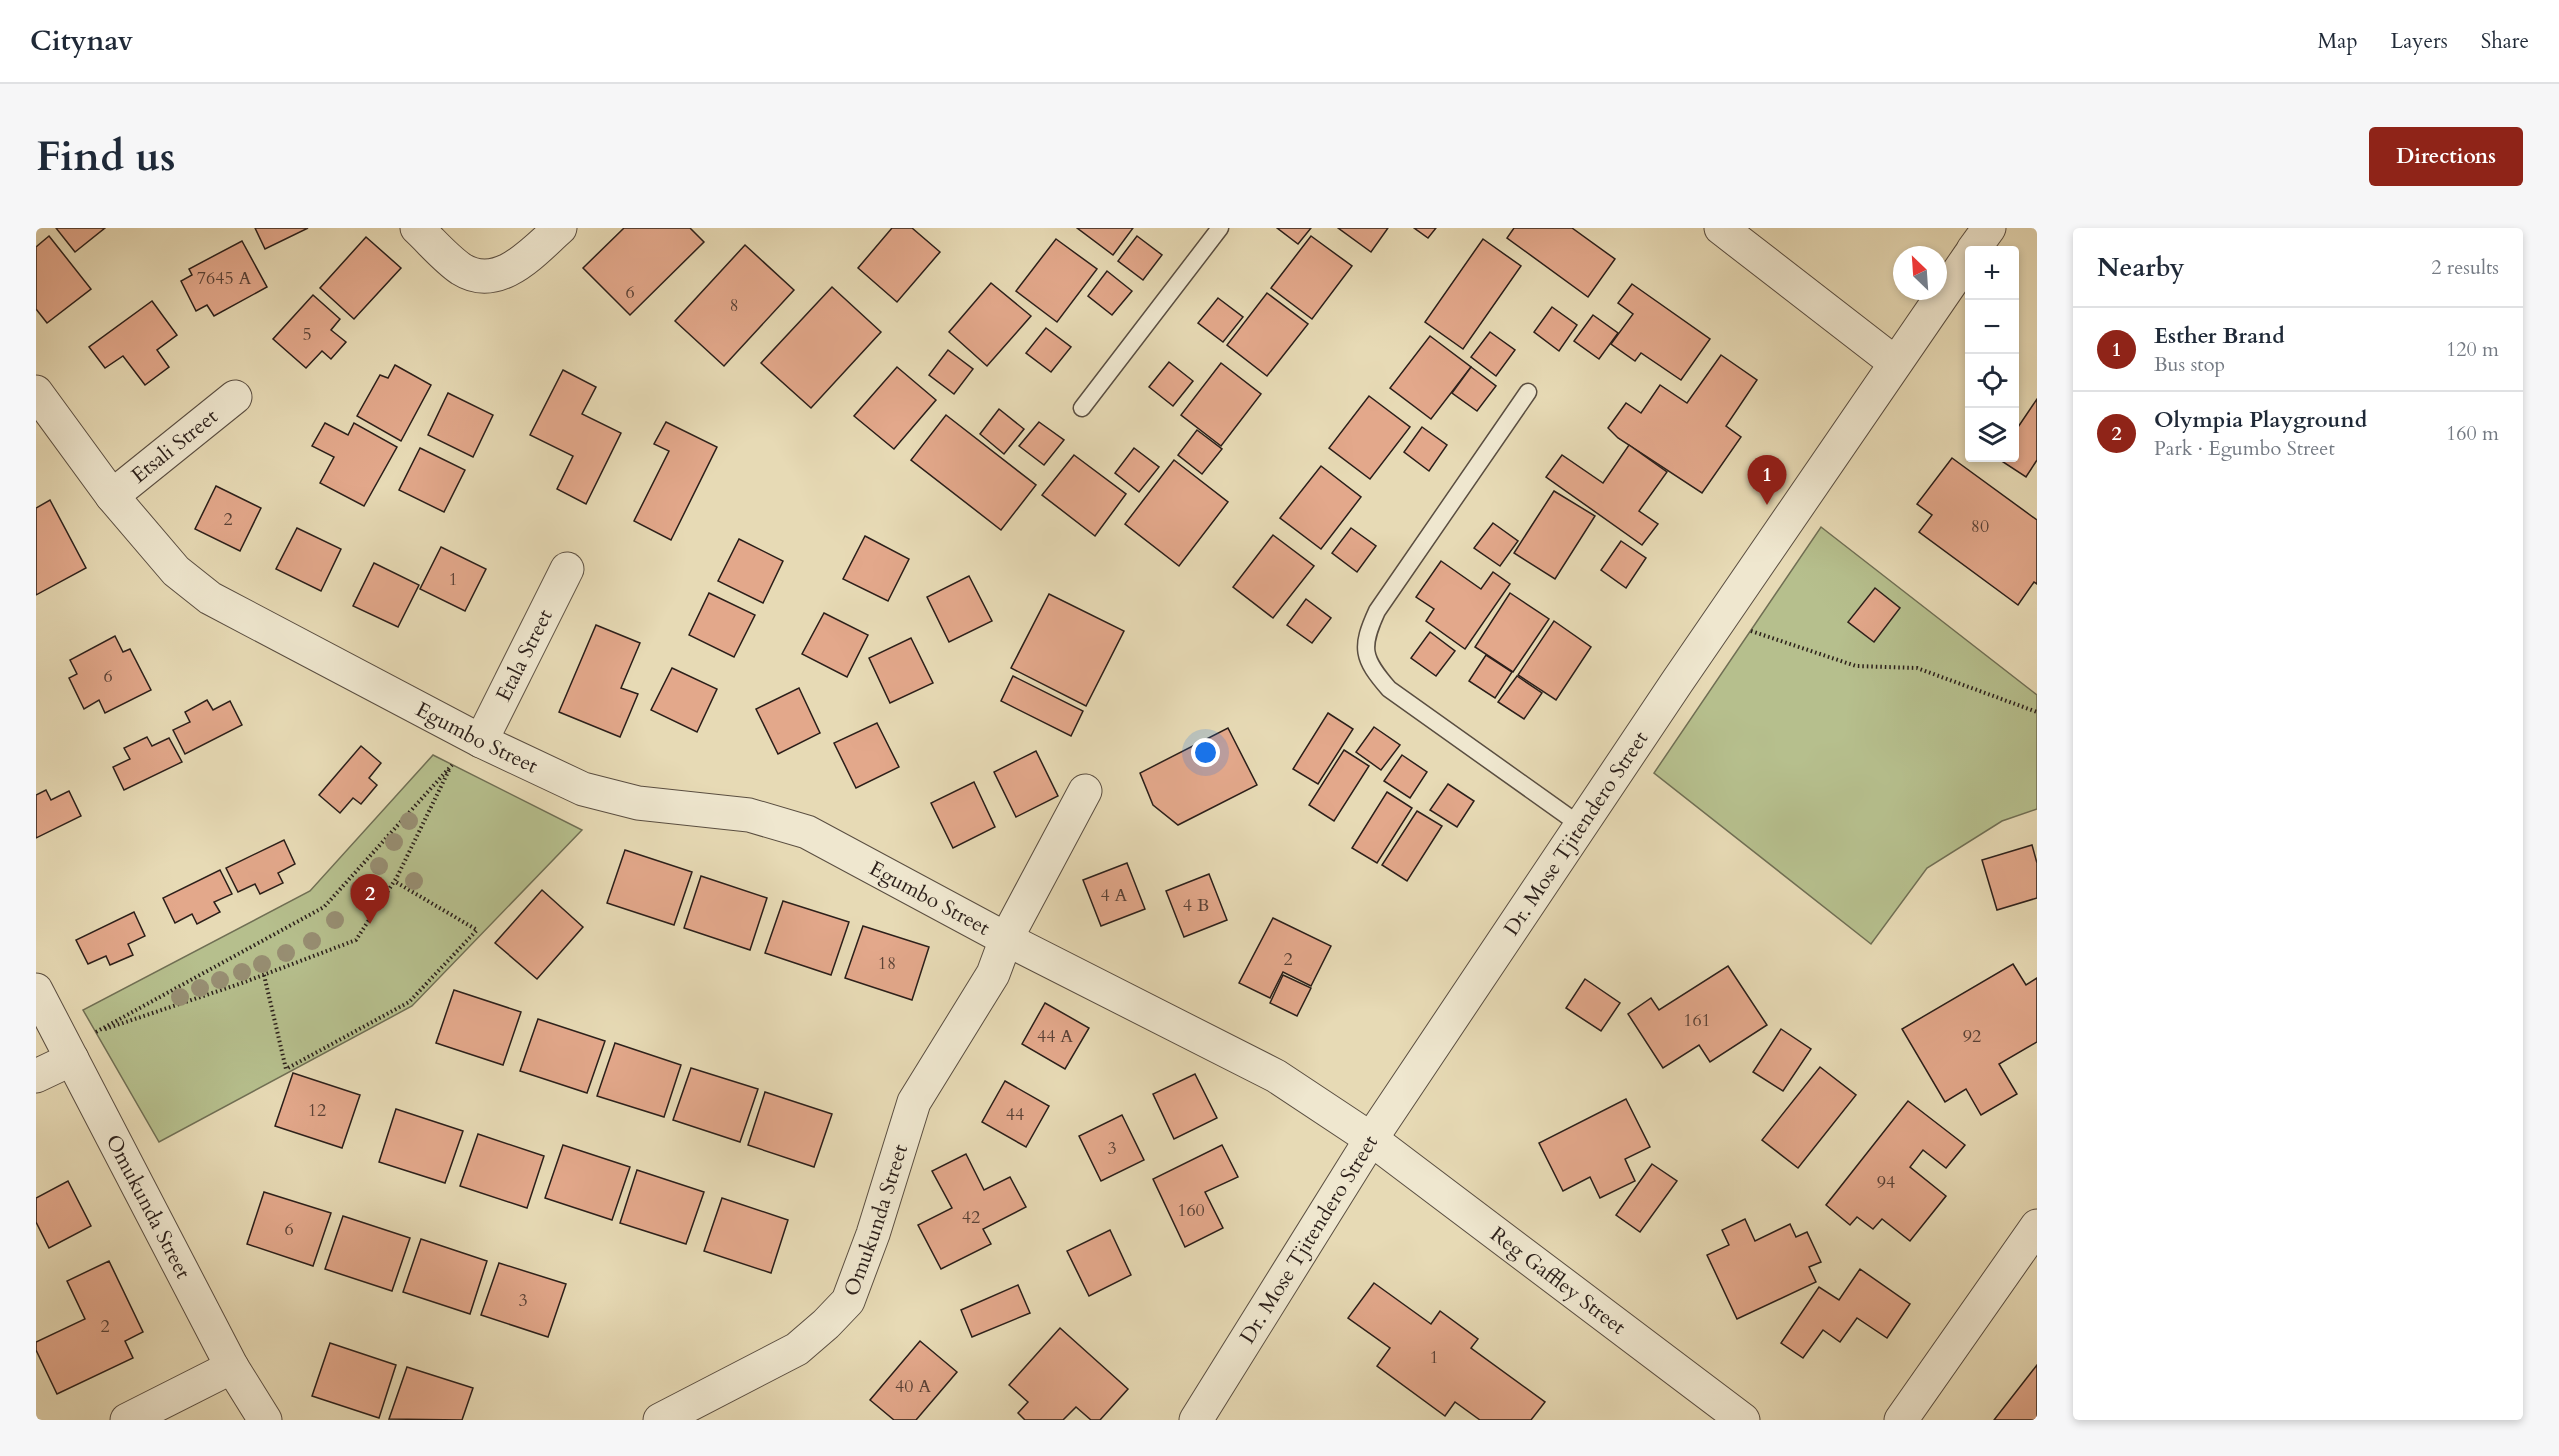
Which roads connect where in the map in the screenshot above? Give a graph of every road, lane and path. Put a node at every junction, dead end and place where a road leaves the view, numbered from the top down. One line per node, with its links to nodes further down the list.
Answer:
1 (417, 228): 2 (street)
2 (560, 228)
3 (1220, 228): 12 (lane)
4 (1721, 228): 8 (street)
5 (1989, 228): 6 (street)
6 (1976, 246)
7 (1965, 262): 8 (street, Dr. Mose Tjitendero Street)
8 (1894, 362): 15 (street, Dr. Mose Tjitendero Street)
9 (36, 392): 13 (street, Egumbo Street)
10 (1528, 392): 19 (lane)
11 (236, 397): 13 (street, Etsali Street)
12 (1082, 408)
13 (112, 496): 17 (street, Egumbo Street)
14 (567, 569): 17 (street, Etala Street)
15 (1720, 620): 16 (path); 19 (street, Dr. Mose Tjitendero Street)
16 (2037, 712)
17 (481, 741): 21 (street, Egumbo Street)
18 (1085, 791): 21 (street, Egumbo Street)
19 (1580, 825): 26 (street, Dr. Mose Tjitendero Street)
20 (394, 881): 22 (path); 22 (path); 22 (path)
21 (1006, 939): 26 (street, Egumbo Street); 31 (street, Omukunda Street)
22 (264, 975)
23 (36, 990): 24 (street, Omukunda Street)
24 (72, 1059): 25 (street); 28 (street, Omukunda Street)
25 (36, 1076)
26 (1371, 1138): 32 (street, Dr. Mose Tjitendero Street); 33 (street, Reg Gaffley Street)
27 (2037, 1226): 34 (street)
28 (232, 1367): 29 (street); 30 (street, Omukunda Street)
29 (127, 1420)
30 (265, 1420)
31 (660, 1420)
32 (1196, 1420)
33 (1743, 1420)
34 (1900, 1420)

